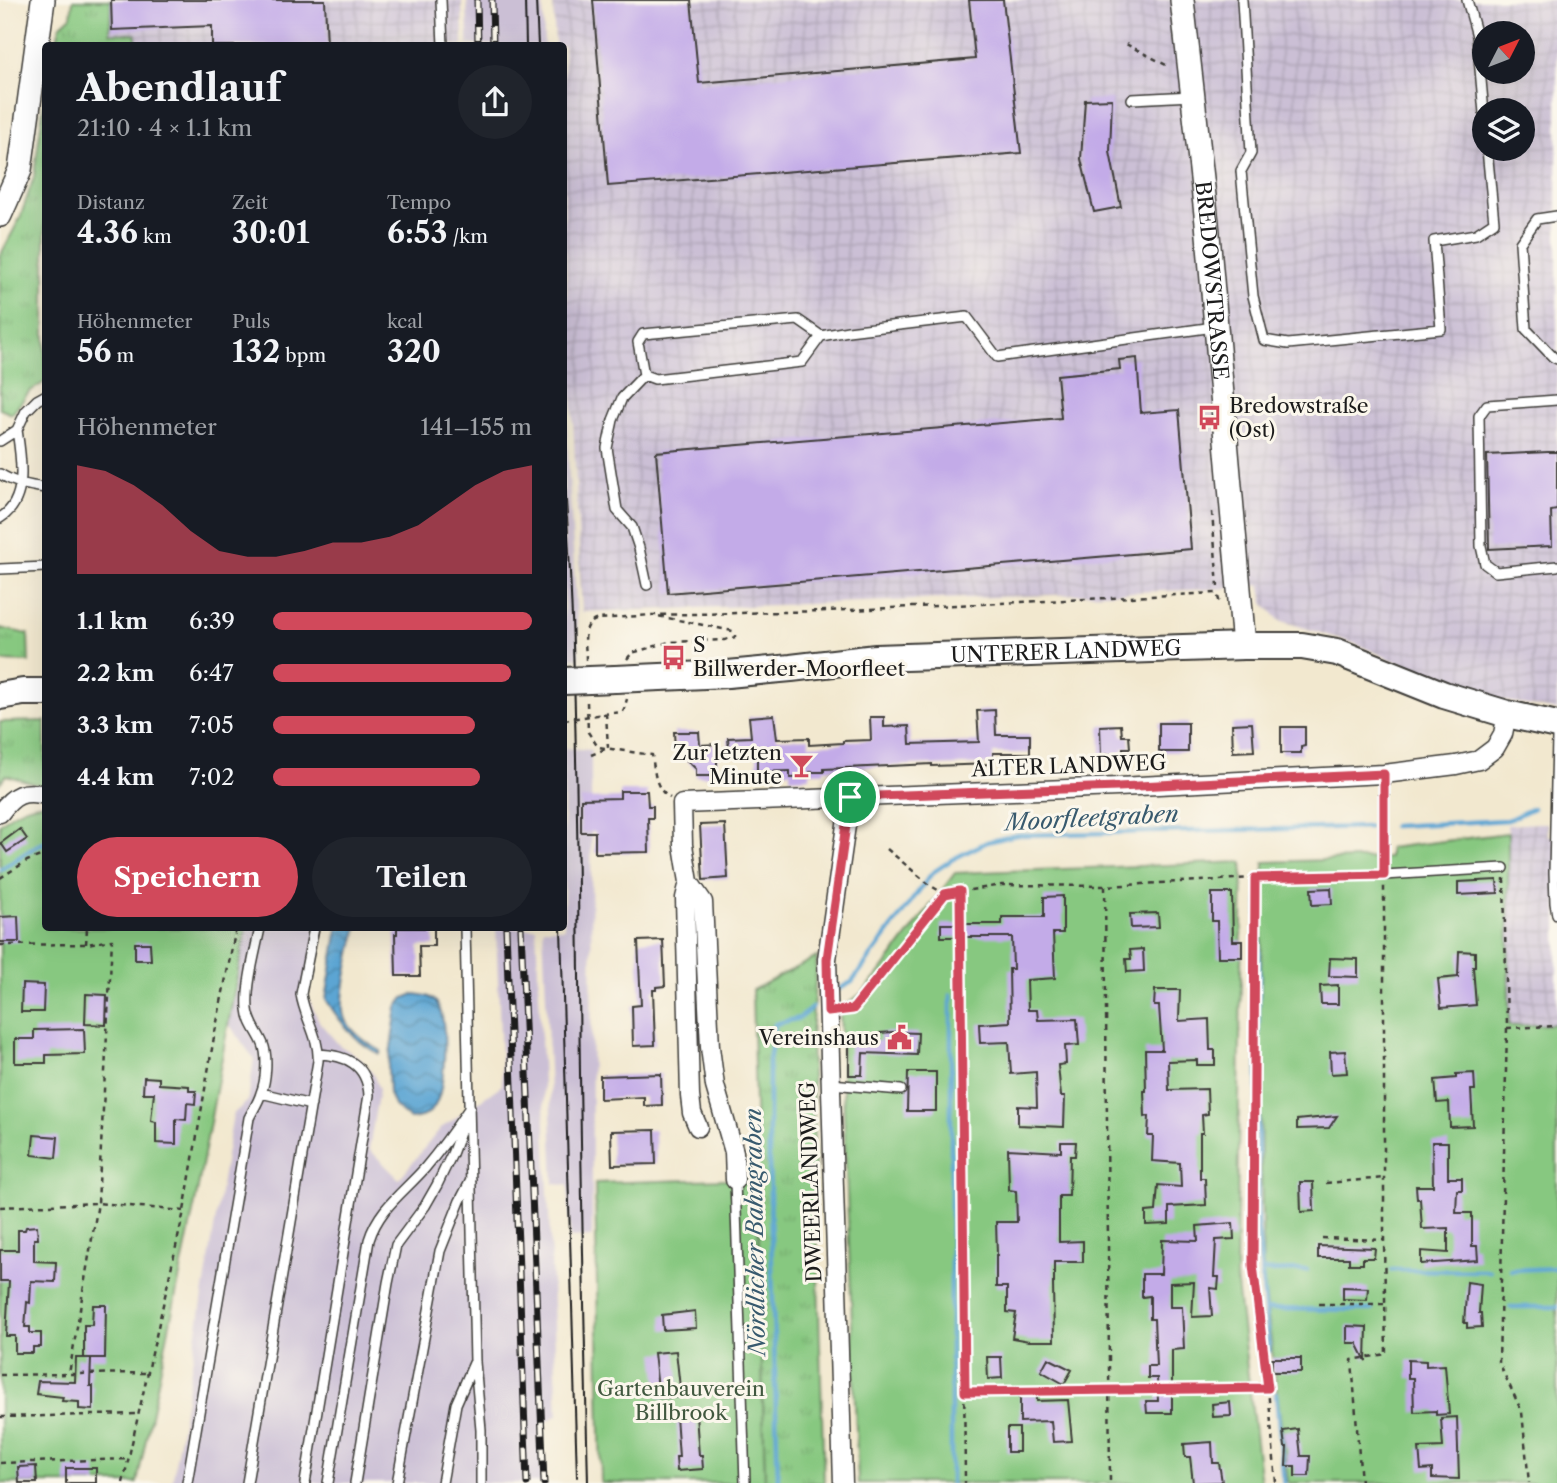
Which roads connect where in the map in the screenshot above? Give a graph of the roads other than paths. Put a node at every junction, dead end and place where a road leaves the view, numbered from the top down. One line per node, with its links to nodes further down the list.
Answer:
1 (43, 0): 11 (street)
2 (441, 0): 6 (lane)
3 (1183, 0): 7 (street, BREDOWSTRASSE)
4 (1242, 0): 10 (lane)
5 (1467, 0): 8 (lane)
6 (443, 42)
7 (1192, 87): 9 (lane); 13 (street, BREDOWSTRASSE)
8 (1483, 98)
9 (1132, 99)
10 (1488, 161)
11 (0, 215)
12 (1557, 216): 15 (lane)
13 (1216, 326): 14 (lane); 29 (street, BREDOWSTRASSE)
14 (821, 336): 16 (lane); 16 (lane)
15 (1557, 359)
16 (644, 375): 28 (lane)
17 (42, 398): 19 (lane)
18 (1557, 400): 25 (lane)
19 (17, 430): 20 (lane); 22 (lane)
20 (0, 441)
21 (0, 474): 22 (lane)
22 (20, 484): 23 (lane); 24 (lane)
23 (42, 487)
24 (0, 518)
25 (1557, 566)
26 (42, 567): 27 (lane)
27 (0, 569)
28 (647, 585)
29 (1244, 646): 30 (main road, UNTERER LANDWEG, bridge); 31 (main road, UNTERER LANDWEG)
30 (567, 681)
31 (1507, 714): 32 (main road, UNTERER LANDWEG); 34 (street, ALTER LANDWEG)
32 (1557, 725)
33 (1557, 737): 40 (lane)
34 (1384, 774): 36 (street, ALTER LANDWEG); 38 (lane)
35 (42, 795): 37 (street)
36 (850, 797): 39 (street, ALTER LANDWEG); 45 (street, DWEERLANDWEG)
37 (0, 813)
38 (1504, 868)
39 (689, 882): 50 (street); 52 (street)
40 (1557, 915)
41 (259, 931): 47 (lane)
42 (313, 931): 44 (lane)
43 (465, 931): 49 (lane)
44 (318, 1054): 48 (lane); 56 (lane)
45 (831, 1084): 46 (lane); 63 (street, DWEERLANDWEG)
46 (901, 1090)
47 (261, 1093): 48 (lane); 54 (lane)
48 (311, 1105): 55 (lane)
49 (470, 1107): 51 (lane); 57 (lane); 58 (lane)
50 (698, 1127)
51 (472, 1179): 53 (lane); 59 (lane)
52 (735, 1180): 62 (lane)
53 (475, 1362): 60 (lane); 61 (lane)
54 (187, 1483)
55 (247, 1483)
56 (305, 1483)
57 (328, 1483)
58 (355, 1483)
59 (397, 1483)
60 (442, 1483)
61 (481, 1483)
62 (745, 1483)
63 (843, 1483)

